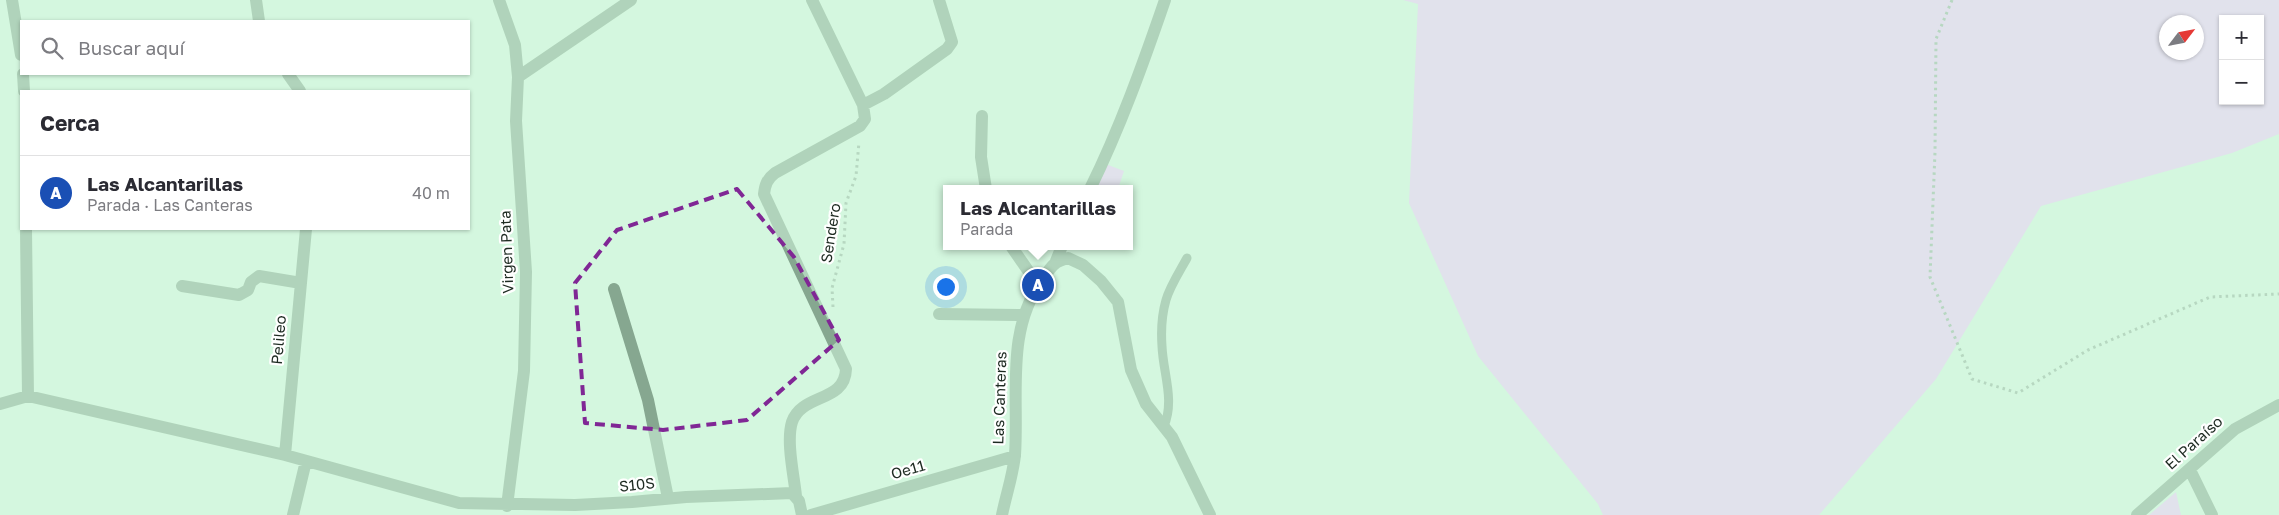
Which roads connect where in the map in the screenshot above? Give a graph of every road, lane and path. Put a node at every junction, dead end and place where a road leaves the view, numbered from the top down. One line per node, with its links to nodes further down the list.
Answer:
1 (12, 0): 10 (street)
2 (256, 0): 9 (street)
3 (499, 0): 13 (street, Virgen Pata)
4 (631, 0): 13 (street)
5 (812, 0): 16 (street)
6 (939, 0): 16 (street)
7 (1165, 0): 20 (street)
8 (1952, 0): 31 (path)
9 (259, 20)
10 (20, 49)
11 (23, 75): 14 (street)
12 (289, 75): 15 (street)
13 (518, 77): 45 (street, Virgen Pata)
14 (24, 90)
15 (299, 90)
16 (863, 105): 18 (street)
17 (982, 116): 19 (street)
18 (860, 126): 33 (path, Sendero); 43 (street)
19 (985, 185)
20 (1092, 185)
21 (26, 230): 35 (street)
22 (306, 230): 27 (street, Pelileo)
23 (1014, 250): 28 (street)
24 (1060, 250): 26 (street, Las Canteras)
25 (1187, 258): 38 (lane)
26 (1056, 261): 28 (street, Las Canteras); 38 (street)
27 (301, 283): 29 (street); 39 (street, Pelileo)
28 (1038, 285): 34 (street, Las Canteras)
29 (182, 286)
30 (614, 290): 44 (street)
31 (2279, 294)
32 (939, 314): 34 (street)
33 (834, 316)
34 (1024, 316): 40 (street, Las Canteras)
35 (28, 396): 36 (street); 39 (street, S10S)
36 (0, 404)
37 (2279, 404): 42 (street, El Paraíso)
38 (1164, 426): 53 (street)
39 (285, 455): 41 (street, S10S)
40 (1014, 456): 51 (street, Oe11); 52 (street, Las Canteras)
41 (306, 461): 46 (street, S10S); 49 (street)
42 (2190, 470): 54 (street, El Paraíso); 55 (street)
43 (796, 496): 44 (street, S10S); 50 (street)
44 (668, 498): 47 (street, S10S)
45 (507, 506): 46 (street, S10S); 48 (street, S10S)
46 (459, 509)
47 (633, 509): 48 (street, S10S)
48 (576, 510)
49 (293, 515)
50 (802, 515)
51 (811, 515)
52 (1002, 515)
53 (1210, 515)
54 (2137, 515)
55 (2212, 515)

